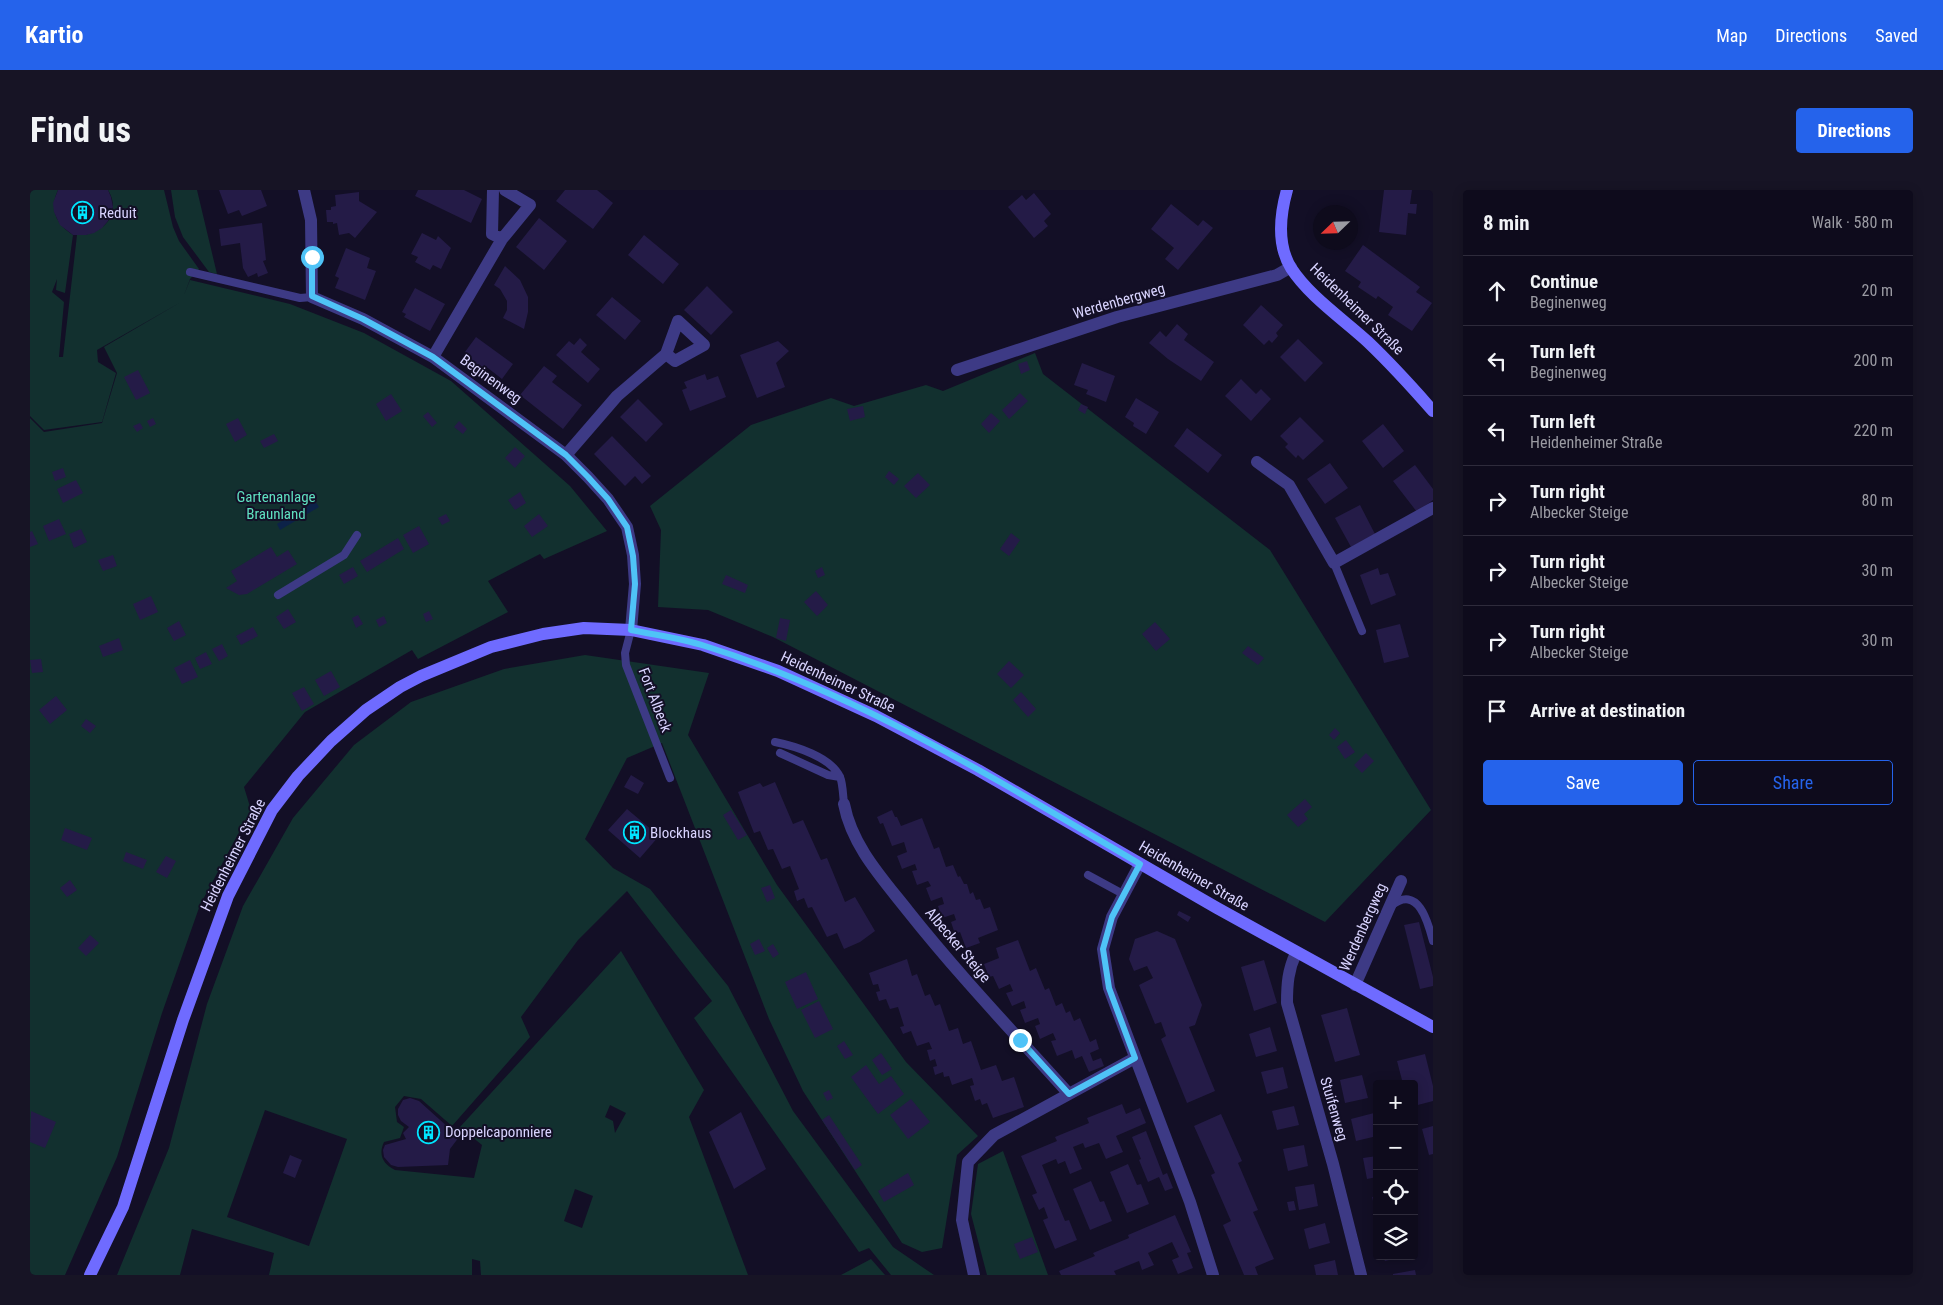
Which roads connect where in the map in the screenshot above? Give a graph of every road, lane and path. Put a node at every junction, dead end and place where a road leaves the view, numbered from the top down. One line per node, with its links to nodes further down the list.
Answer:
1 (304, 190): 8 (street)
2 (494, 190): 5 (street)
3 (505, 190): 5 (street)
4 (1287, 190): 6 (main road, Heidenheimer Straße)
5 (502, 239): 10 (street)
6 (1291, 267): 11 (street, Werdenbergweg); 12 (main road, Heidenheimer Straße)
7 (190, 272): 8 (lane)
8 (312, 296): 10 (street, Beginenweg)
9 (666, 354): 13 (street)
10 (433, 357): 13 (street, Beginenweg)
11 (957, 370)
12 (1433, 412)
13 (566, 455): 19 (street, Beginenweg)
14 (1257, 462): 17 (street)
15 (1433, 508): 17 (street)
16 (357, 535): 18 (lane)
17 (1334, 563): 20 (lane)
18 (278, 595)
19 (631, 630): 24 (lane, Fort Albeck); 26 (main road, Heidenheimer Straße); 37 (main road, Heidenheimer Straße)
20 (1362, 631)
21 (775, 742): 23 (lane)
22 (780, 753): 23 (lane)
23 (840, 777): 25 (lane)
24 (670, 778)
25 (844, 804): 36 (street, Albecker Steige)
26 (1140, 864): 29 (street); 32 (main road, Heidenheimer Straße)
27 (1088, 875): 29 (lane)
28 (1401, 881): 30 (street, Werdenbergweg)
29 (1123, 894): 35 (street)
30 (1388, 910): 31 (lane); 33 (street, Werdenbergweg)
31 (1433, 941)
32 (1296, 953): 33 (main road, Heidenheimer Straße); 40 (street, Stuifenweg)
33 (1355, 985): 34 (main road, Heidenheimer Straße)
34 (1432, 1026)
35 (1135, 1058): 36 (street); 39 (street)
36 (1069, 1094): 38 (street)
37 (90, 1275)
38 (974, 1275)
39 (1213, 1275)
40 (1361, 1275)

